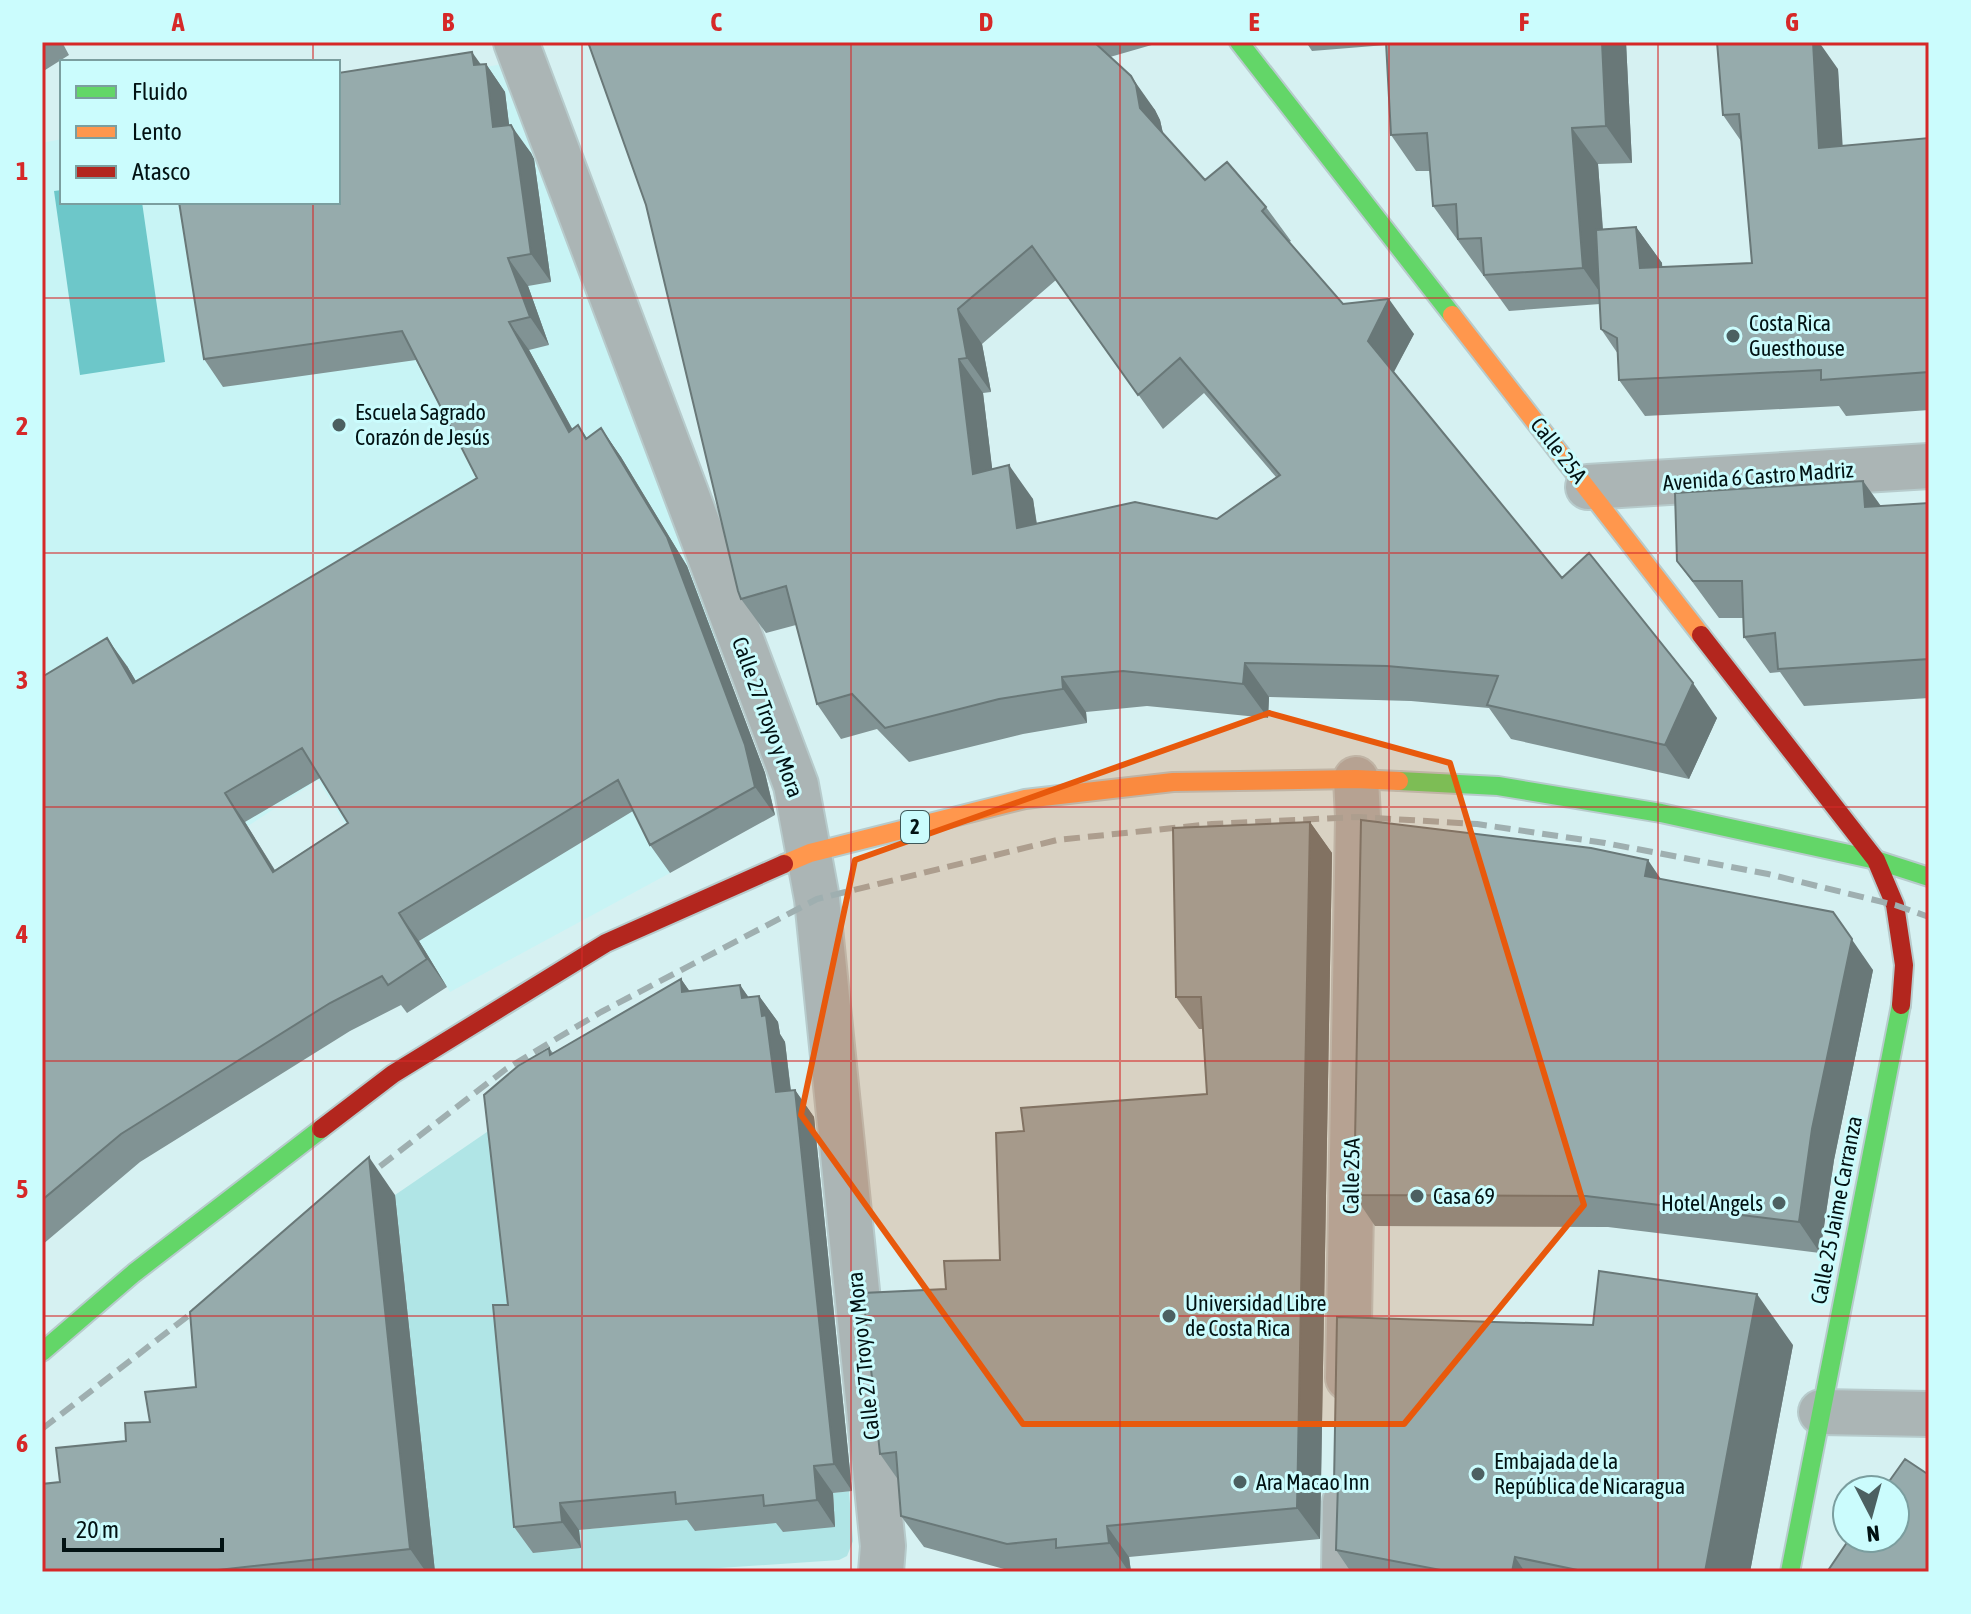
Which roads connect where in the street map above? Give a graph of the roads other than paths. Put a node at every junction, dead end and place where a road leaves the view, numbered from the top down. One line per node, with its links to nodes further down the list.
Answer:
1 (516, 42): 6 (street, Calle 27 Troyo y Mora)
2 (1239, 42): 4 (main road, Calle 25A)
3 (1929, 466): 4 (street, Avenida 6 Castro Madriz)
4 (1588, 487): 7 (main road, Calle 25A)
5 (1356, 779): 6 (main road, 2); 7 (main road, 2); 12 (street, Calle 25A)
6 (810, 853): 9 (main road, 2); 14 (street, Calle 27 Troyo y Mora)
7 (1876, 860): 8 (main road, 2); 10 (main road, Calle 25 Jaime Carranza)
8 (1929, 877)
9 (42, 1352)
10 (1821, 1412): 11 (street); 16 (main road, Calle 25 Jaime Carranza)
11 (1929, 1414)
12 (1347, 1415)
13 (1346, 1462): 15 (street)
14 (881, 1572)
15 (1344, 1572)
16 (1790, 1572)

